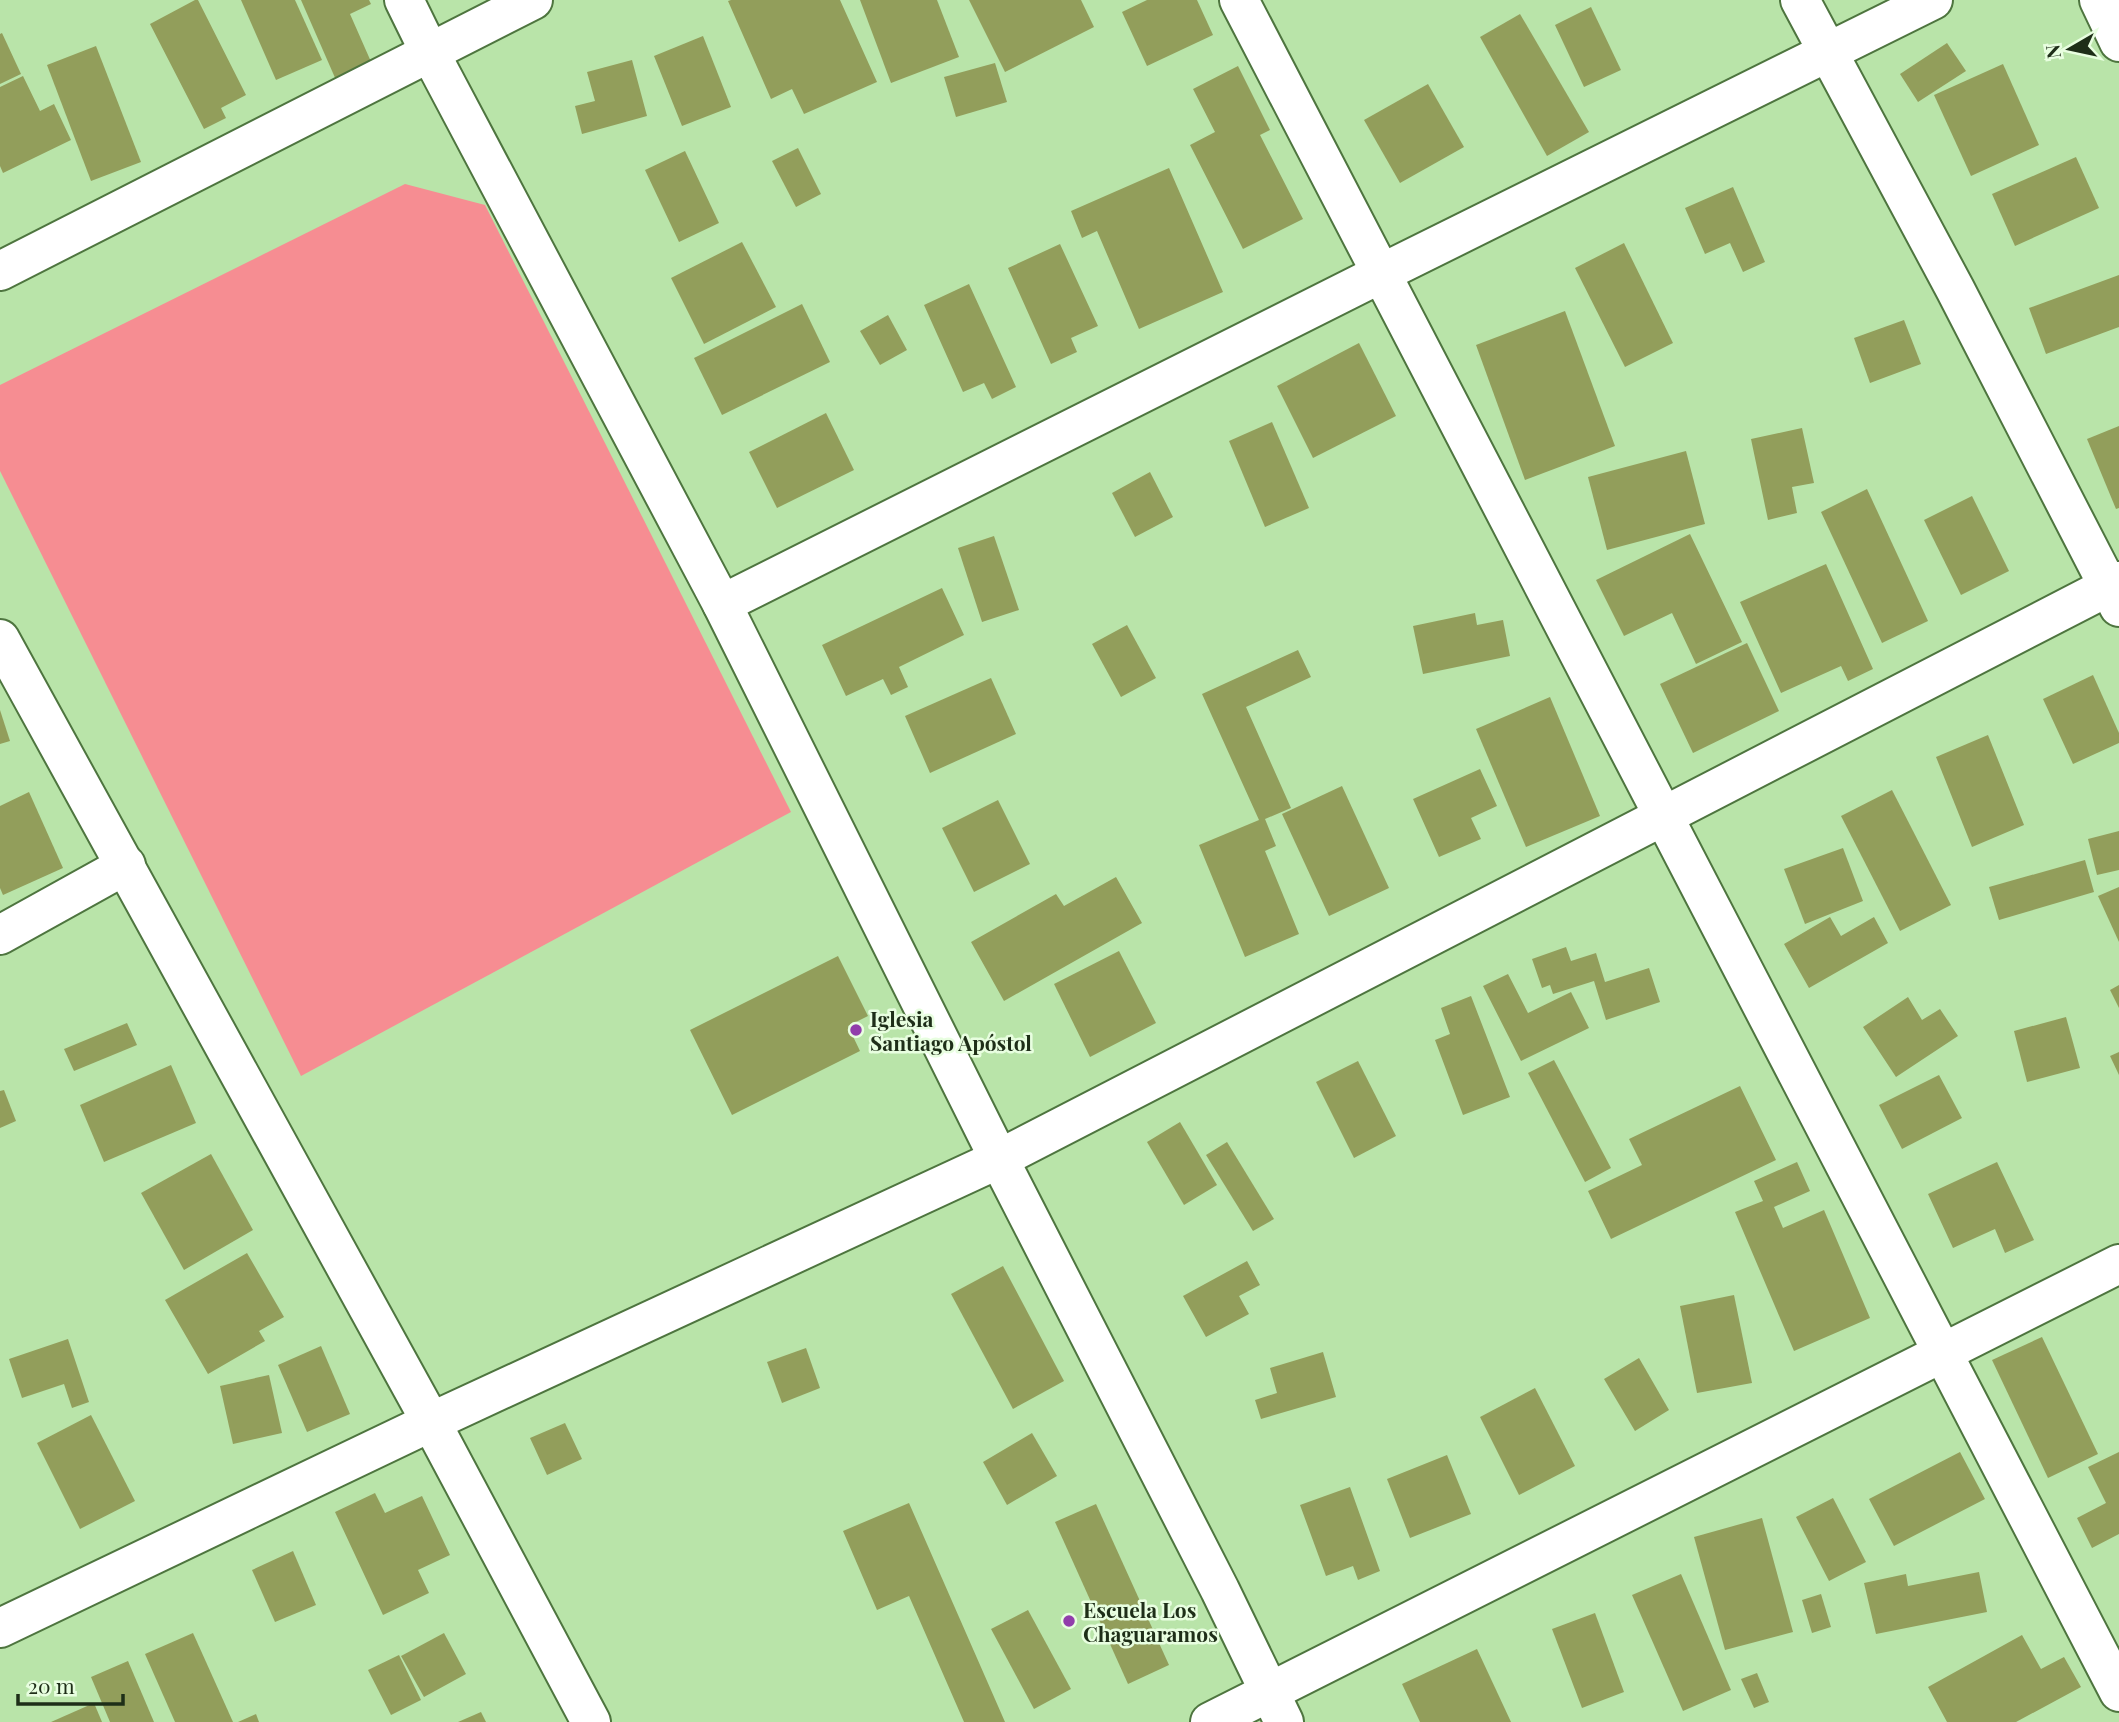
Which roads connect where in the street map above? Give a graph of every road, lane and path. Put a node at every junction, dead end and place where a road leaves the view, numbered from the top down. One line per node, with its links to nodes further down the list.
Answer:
1 (404, 0): 9 (street)
2 (533, 0): 9 (street)
3 (1239, 0): 11 (street)
4 (1800, 0): 8 (street)
5 (1933, 0): 8 (street)
6 (2099, 0): 7 (street)
7 (2119, 42)
8 (1828, 52): 11 (street); 12 (street)
9 (430, 53): 10 (street); 13 (street)
10 (0, 271)
11 (1382, 273): 13 (street); 15 (street)
12 (2116, 592): 15 (street)
13 (722, 604): 18 (street)
14 (0, 639): 16 (street)
15 (1663, 815): 18 (street); 20 (street)
16 (126, 864): 17 (street); 21 (street)
17 (0, 935)
18 (999, 1159): 21 (street); 24 (street)
19 (2119, 1264): 20 (street)
20 (1943, 1353): 23 (street); 24 (street)
21 (431, 1422): 22 (street); 25 (street)
22 (0, 1628)
23 (2119, 1692)
24 (1277, 1707): 26 (street)
25 (591, 1722)
26 (1210, 1722)

